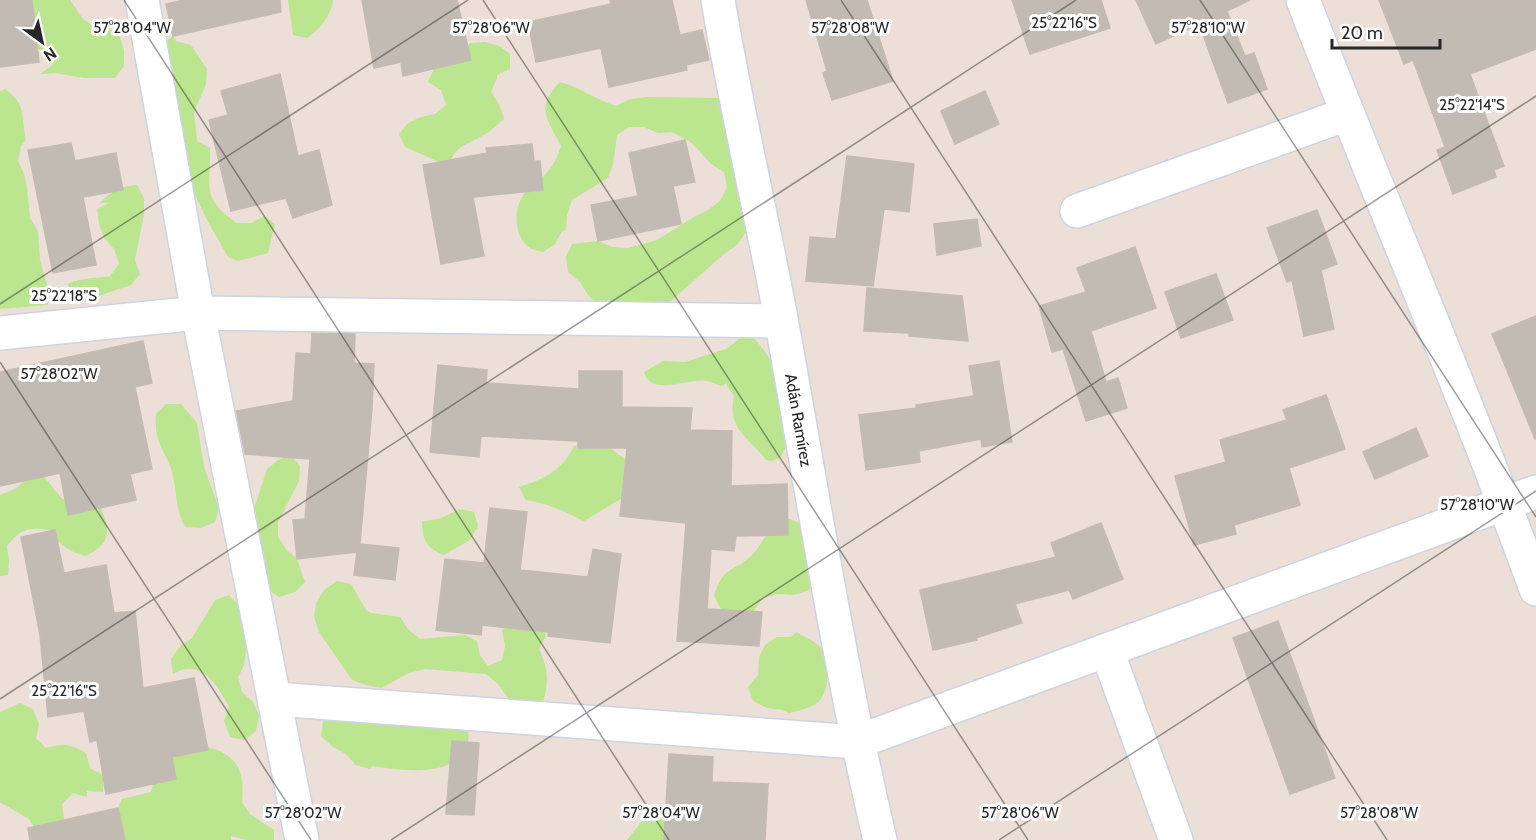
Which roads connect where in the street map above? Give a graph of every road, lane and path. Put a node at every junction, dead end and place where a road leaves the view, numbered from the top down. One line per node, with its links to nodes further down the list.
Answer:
1 (142, 0): 6 (street)
2 (718, 0): 7 (street, Adán Ramírez)
3 (1303, 0): 4 (street)
4 (1347, 114): 5 (street); 10 (street)
5 (1077, 211)
6 (198, 313): 7 (street); 8 (street); 13 (street)
7 (781, 321): 14 (street, Adán Ramírez)
8 (0, 333)
9 (1536, 492): 10 (street)
10 (1505, 504): 11 (street); 12 (street)
11 (1536, 590)
12 (1107, 651): 14 (street); 17 (street)
13 (275, 699): 14 (street); 15 (street)
14 (857, 742): 16 (street, Adán Ramírez)
15 (302, 840)
16 (880, 840)
17 (1176, 840)

